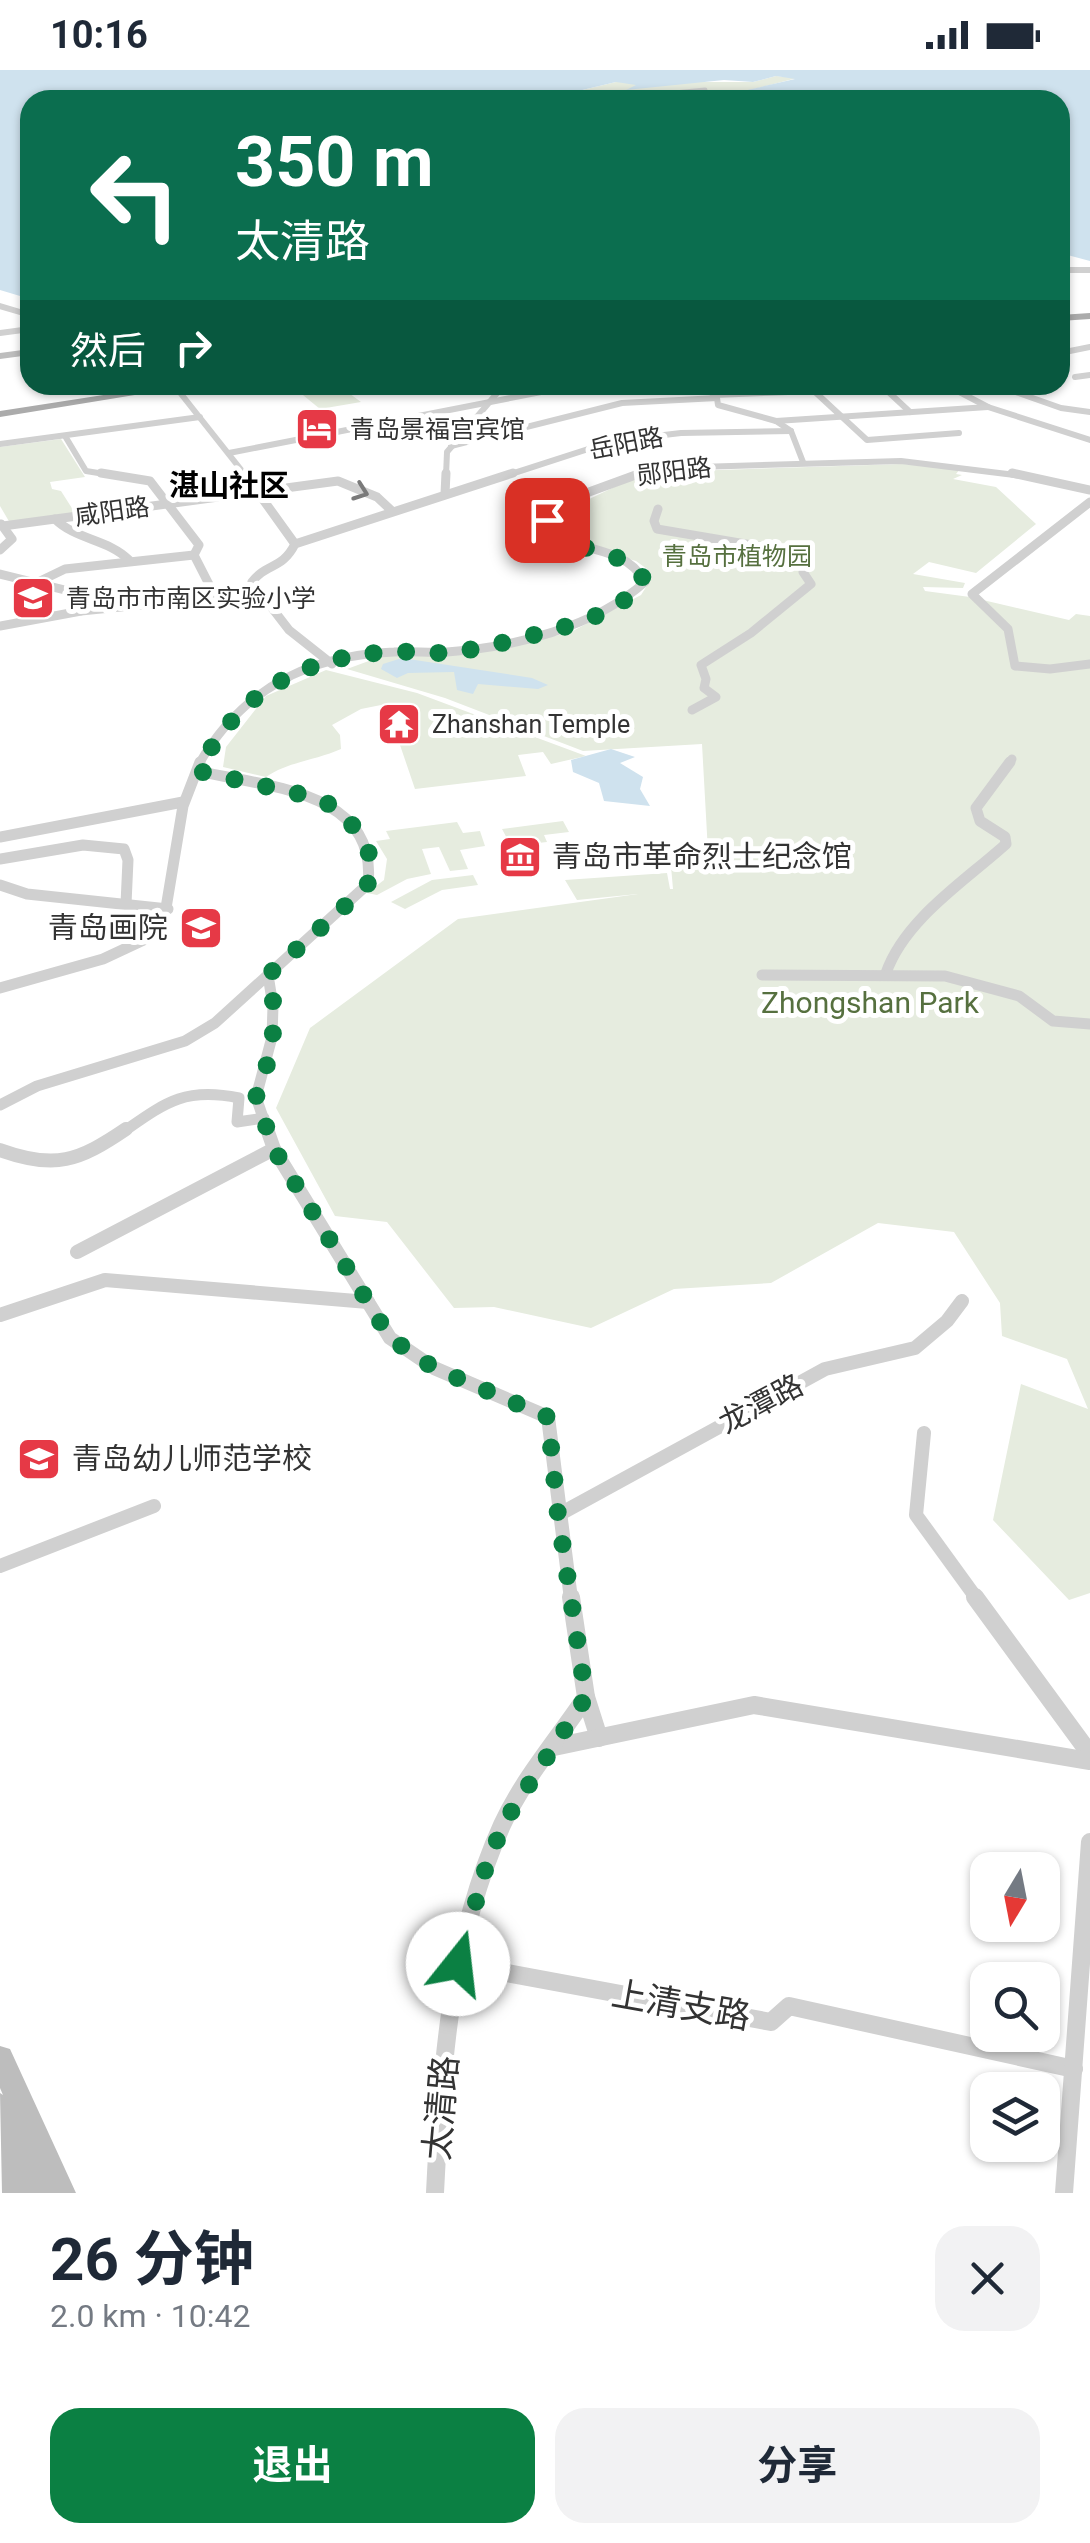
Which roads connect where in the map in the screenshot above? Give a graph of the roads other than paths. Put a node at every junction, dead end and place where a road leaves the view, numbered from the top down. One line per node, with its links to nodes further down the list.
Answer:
1 (679, 90): 2 (street)
2 (705, 90)
3 (0, 306): 4 (street)
4 (14, 310): 5 (street); 6 (street)
5 (20, 312)
6 (0, 314)
7 (1090, 375): 8 (street)
8 (1075, 377)
9 (101, 395): 22 (main road)
10 (114, 395): 22 (main road)
11 (182, 395): 26 (street)
12 (497, 395): 20 (street)
13 (522, 395): 20 (street)
14 (730, 395): 19 (street)
15 (821, 395): 25 (street)
16 (892, 395): 23 (street)
17 (965, 395): 21 (street)
18 (1023, 395): 24 (street)
19 (716, 396): 27 (street); 33 (street)
20 (494, 400): 33 (street); 34 (street)
21 (988, 407): 23 (street); 31 (street)
22 (0, 412)
23 (910, 412): 25 (street)
24 (1090, 412)
25 (841, 417): 27 (street); 29 (street)
26 (200, 418): 30 (street); 34 (street)
27 (776, 421): 28 (street)
28 (791, 430): 35 (street); 38 (street, 岳阳路)
29 (960, 432)
30 (65, 436): 32 (street); 40 (street)
31 (1090, 440)
32 (0, 444)
33 (451, 446): 38 (street)
34 (229, 453): 36 (street)
35 (803, 462): 37 (street, 郧阳路); 51 (street, 郧阳路)
36 (258, 490): 40 (street, 咸阳路); 42 (street, 咸阳路, one-way to 42); 45 (street)
37 (1090, 490)
38 (445, 494): 42 (street, 岳阳路)
39 (1090, 502): 58 (street)
40 (166, 504): 43 (street, 咸阳路); 47 (street)
41 (658, 509): 59 (street)
42 (392, 511): 45 (street, 岳阳路)
43 (56, 519): 44 (street, 咸阳路); 48 (street)
44 (2, 524): 46 (street)
45 (295, 544): 53 (street)
46 (0, 550)
47 (194, 554): 48 (street); 54 (street)
48 (129, 560): 52 (street)
49 (0, 574): 52 (street)
50 (662, 580): 51 (street)
51 (644, 582): 57 (street)
52 (36, 583): 55 (street)
53 (260, 593): 54 (street); 57 (street)
54 (216, 598): 55 (street)
55 (81, 611): 56 (street)
56 (0, 626)
57 (332, 664): 61 (street)
58 (1090, 664)
59 (692, 710)
60 (1012, 759): 69 (street)
61 (198, 771): 62 (street); 63 (street)
62 (225, 776): 63 (street); 70 (street)
63 (185, 796): 64 (street); 68 (street)
64 (0, 838)
65 (0, 859): 67 (street)
66 (0, 885): 67 (street)
67 (126, 904): 68 (street)
68 (168, 909): 72 (street)
69 (886, 973): 71 (street); 73 (street)
70 (268, 975): 74 (street); 75 (street)
71 (762, 975)
72 (0, 988)
73 (1090, 1024)
74 (0, 1105)
75 (264, 1118): 76 (street); 77 (street)
76 (274, 1149): 78 (street); 80 (street)
77 (0, 1150)
78 (76, 1252)
79 (962, 1300): 84 (street, 龙潭路)
80 (368, 1302): 81 (street); 84 (street)
81 (0, 1315)
82 (924, 1433): 89 (street)
83 (154, 1506): 85 (street)
84 (558, 1515): 86 (street)
85 (0, 1566)
86 (586, 1697): 87 (street); 88 (street, 太清路)
87 (599, 1738): 88 (street); 89 (street)
88 (554, 1747): 91 (street, 太清路)
89 (1090, 1758)
90 (1090, 1842): 93 (street)
91 (458, 1964): 93 (street, 上清支路); 99 (street, 太清路)
92 (0, 2058): 98 (main road)
93 (1074, 2069): 100 (street)
94 (0, 2106): 97 (main road)
95 (0, 2153): 96 (main road)
96 (16, 2193)
97 (41, 2193)
98 (62, 2193)
99 (435, 2193)
100 (1064, 2193)

